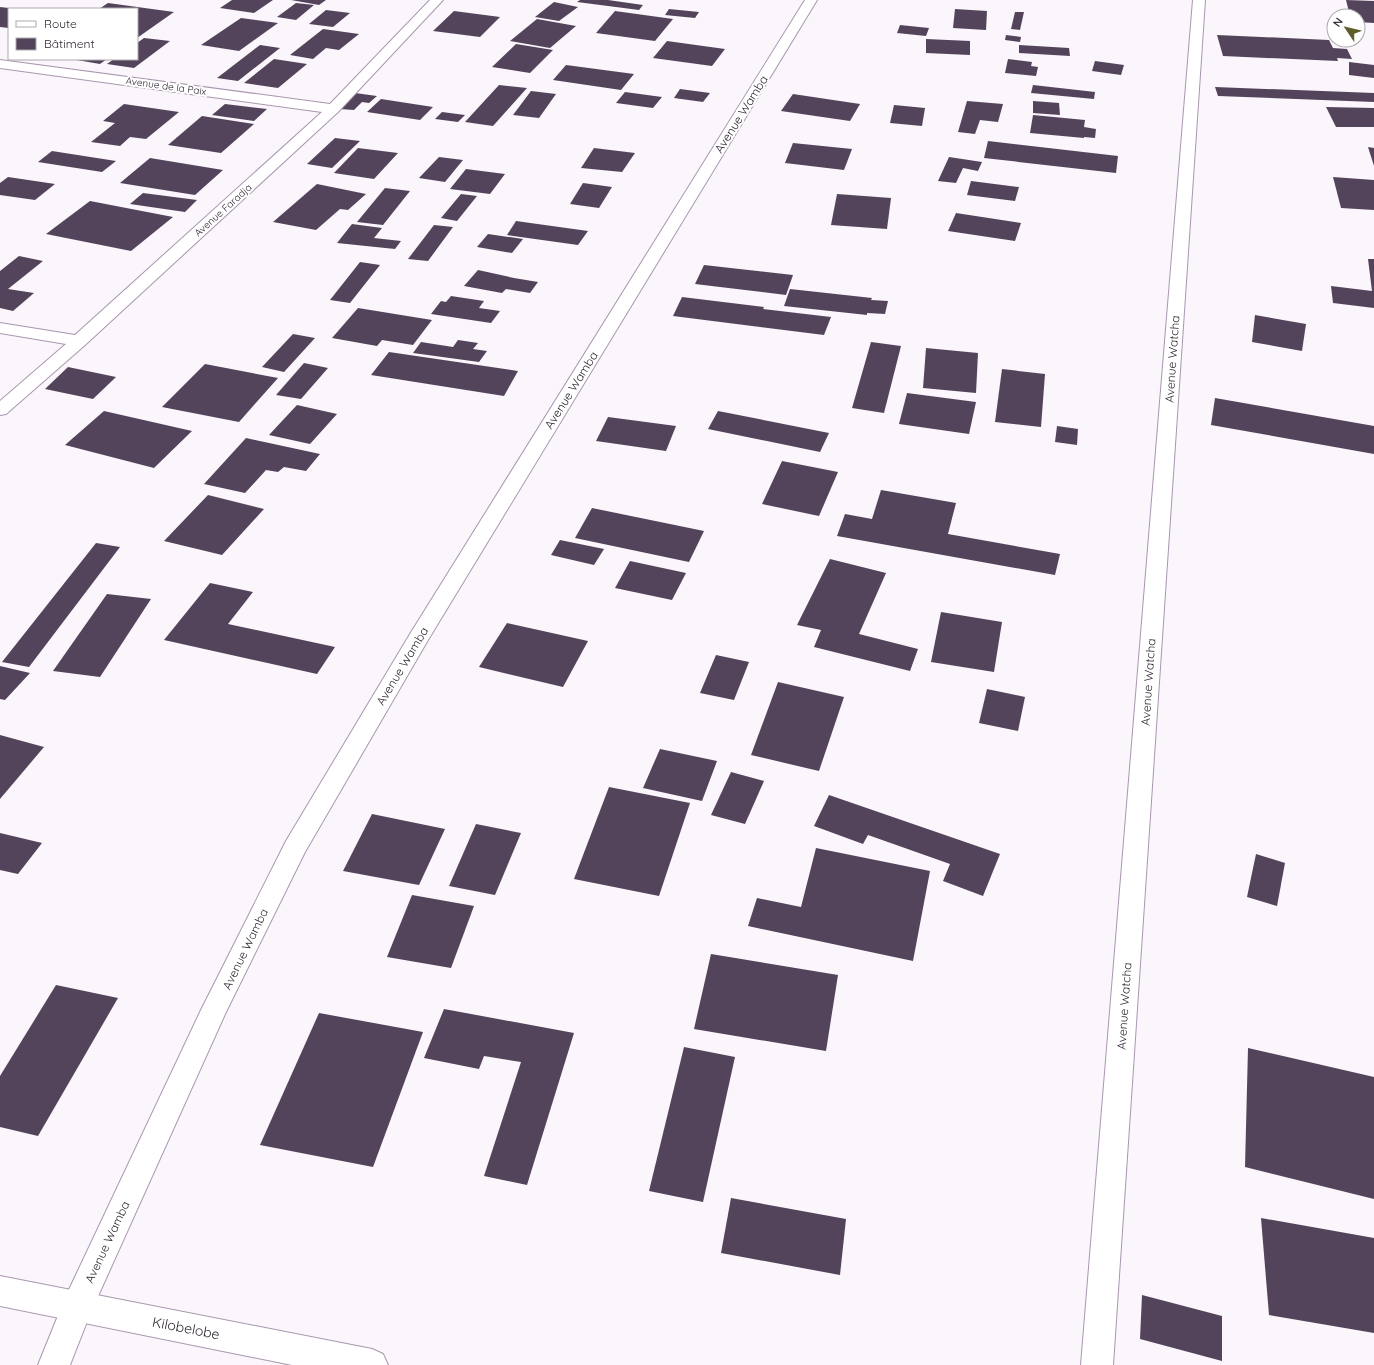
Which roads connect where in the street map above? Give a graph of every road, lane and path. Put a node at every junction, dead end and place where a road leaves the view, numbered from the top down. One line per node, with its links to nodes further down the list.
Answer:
1 (437, 0): 5 (street, Avenue Faradja)
2 (811, 0): 10 (street, Avenue Wamba)
3 (1199, 0): 13 (street, Avenue Watcha)
4 (0, 64): 5 (street, Avenue de la Paix)
5 (332, 109): 7 (street, Avenue Faradja)
6 (0, 328): 7 (street)
7 (79, 341): 8 (street, Avenue Faradja)
8 (0, 410)
9 (0, 1291): 10 (street, Kilobelobe)
10 (77, 1307): 11 (street, Avenue Wamba); 12 (street, Kilobelobe)
11 (54, 1365)
12 (372, 1365)
13 (1097, 1365)

